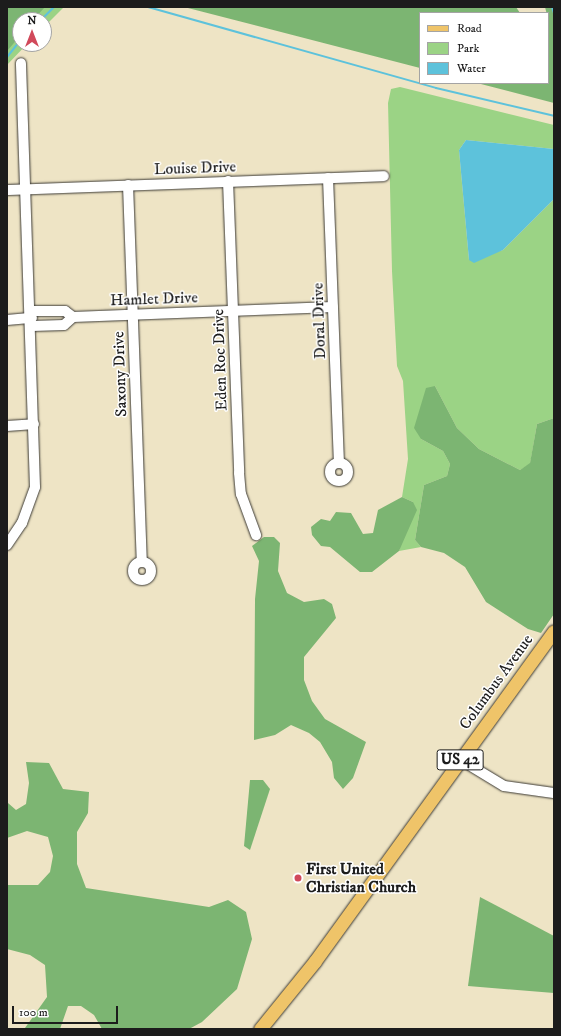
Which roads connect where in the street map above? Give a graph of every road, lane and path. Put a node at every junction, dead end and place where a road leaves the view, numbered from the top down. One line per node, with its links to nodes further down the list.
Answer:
1 (21, 63): 6 (street)
2 (384, 176): 3 (street, Louise Drive)
3 (328, 178): 4 (street, Louise Drive); 8 (street, Doral Drive)
4 (228, 181): 5 (street, Louise Drive); 9 (street, Eden Roc Drive)
5 (128, 185): 6 (street, Louise Drive); 10 (street, Saxony Drive)
6 (26, 188): 7 (street, Louise Drive); 12 (street)
7 (7, 190)
8 (333, 307): 9 (street, Hamlet Drive); 16 (street, Doral Drive)
9 (233, 311): 10 (street, Hamlet Drive); 17 (street, Eden Roc Drive)
10 (133, 315): 11 (street, Hamlet Drive); 19 (street, Saxony Drive)
11 (73, 317): 12 (street, Hamlet Drive); 12 (street, Hamlet Drive)
12 (32, 318): 13 (street, Hamlet Drive); 14 (street)
13 (7, 320)
14 (34, 424): 15 (street); 18 (street)
15 (7, 426)
16 (339, 463)
17 (256, 536)
18 (7, 545)
19 (142, 562)
20 (554, 631): 21 (main road, Columbus Avenue / US 42)
21 (461, 760): 22 (street); 23 (main road, Columbus Avenue / US 42)
22 (554, 793)
23 (260, 1029)

